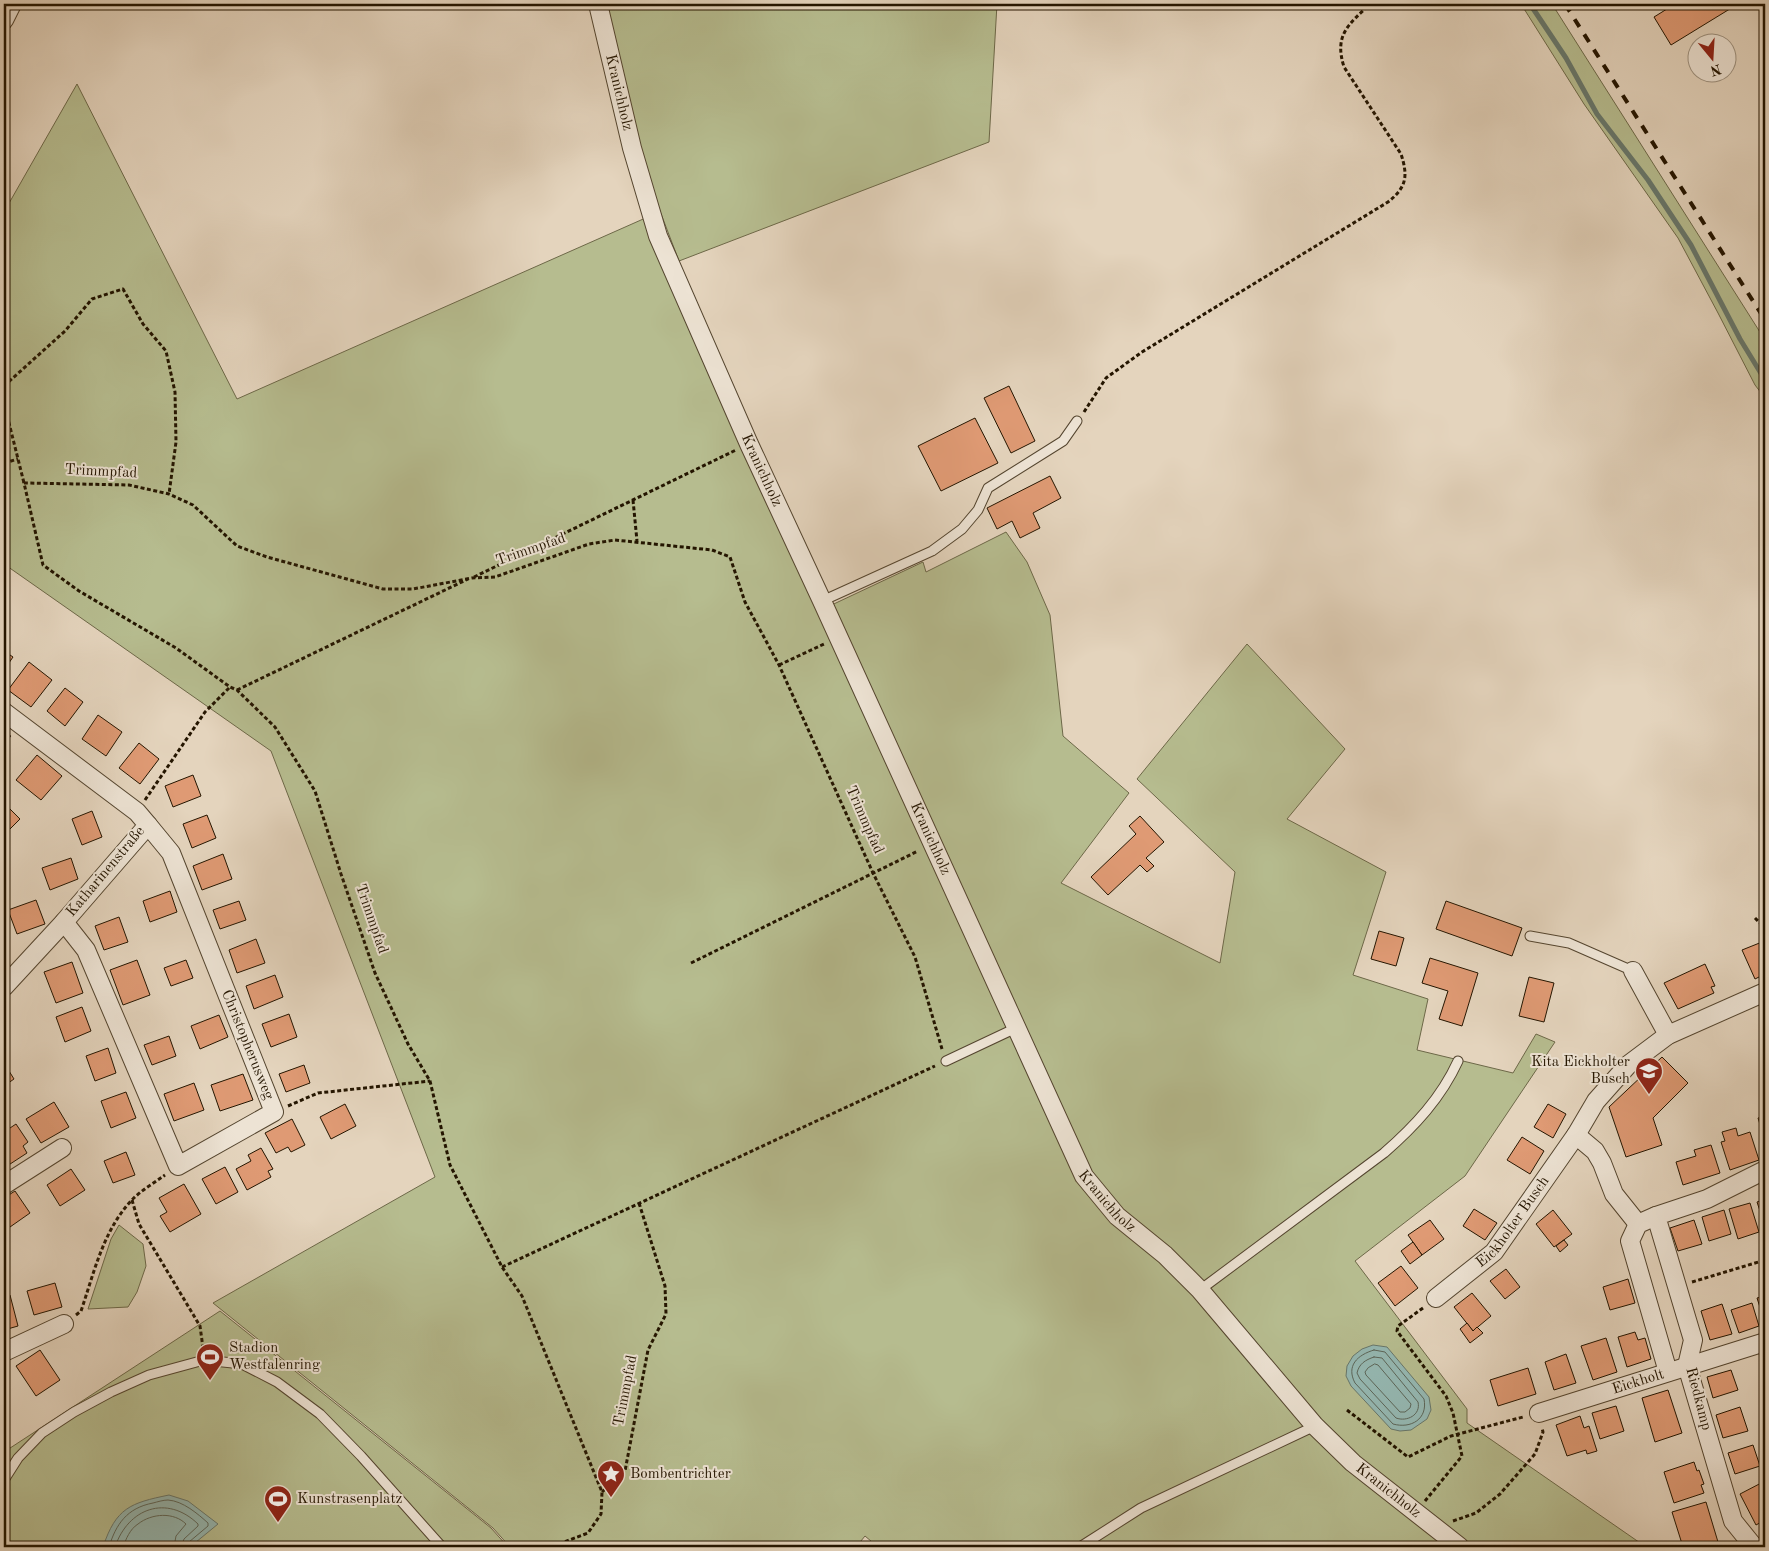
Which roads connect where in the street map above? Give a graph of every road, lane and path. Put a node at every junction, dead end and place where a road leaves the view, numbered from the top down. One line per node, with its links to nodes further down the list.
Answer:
1 (12, 4): 4 (street)
2 (598, 4): 8 (street, Kranichholz)
3 (1370, 4): 7 (path)
4 (4, 20)
5 (4, 386): 12 (path)
6 (4, 403): 9 (path)
7 (1077, 421): 16 (lane)
8 (749, 444): 13 (path); 16 (street, Kranichholz)
9 (18, 459): 10 (path); 11 (path)
10 (4, 462)
11 (24, 483): 12 (path, Trimmpfad); 19 (path, Trimmpfad)
12 (169, 494): 15 (path, Trimmpfad)
13 (633, 500): 14 (path); 15 (path)
14 (637, 541): 15 (path, Trimmpfad); 18 (path, Trimmpfad)
15 (472, 578): 20 (path)
16 (822, 601): 17 (street, Kranichholz)
17 (839, 637): 18 (path); 23 (street, Kranichholz)
18 (779, 665): 24 (path, Trimmpfad)
19 (230, 687): 20 (path, Trimmpfad); 22 (path)
20 (236, 690): 37 (path, Trimmpfad)
21 (4, 712): 22 (street, Katharinenstraße)
22 (142, 818): 26 (street, Katharinenstraße); 38 (street, Christopherusweg)
23 (932, 844): 24 (path); 33 (street, Kranichholz)
24 (873, 873): 29 (path); 35 (path, Trimmpfad)
25 (1755, 918): 27 (path)
26 (64, 922): 31 (street, Katharinenstraße); 41 (street)
27 (1765, 928)
28 (1530, 936): 30 (lane)
29 (691, 963)
30 (1633, 971): 34 (street)
31 (4, 987)
32 (1765, 992): 34 (street, Eickholter Busch)
33 (1016, 1028): 35 (lane); 51 (street, Kranichholz)
34 (1668, 1035): 39 (street, Eickholter Busch)
35 (946, 1061): 45 (path)
36 (1458, 1061): 51 (lane)
37 (430, 1081): 38 (path); 49 (path, Trimmpfad)
38 (274, 1112): 41 (street, Christopherusweg)
39 (1576, 1134): 47 (street); 52 (street, Eickholter Busch)
40 (62, 1148): 43 (street)
41 (178, 1166): 44 (path)
42 (1765, 1170): 46 (street)
43 (4, 1185)
44 (132, 1200): 53 (path); 56 (path)
45 (639, 1203): 49 (path); 64 (path, Trimmpfad)
46 (1656, 1216): 47 (street); 50 (street, Riedkamp)
47 (1638, 1224): 58 (street, Riedkamp)
48 (1765, 1260): 50 (path)
49 (502, 1267): 64 (path, Trimmpfad)
50 (1676, 1286): 57 (street, Riedkamp)
51 (1200, 1290): 61 (street, Kranichholz)
52 (1436, 1298): 62 (path)
53 (64, 1324): 55 (street)
54 (1765, 1342): 57 (street, Eickholt)
55 (4, 1352)
56 (204, 1360): 63 (lane); 67 (lane)
57 (1687, 1366): 58 (street, Eickholt); 71 (street, Riedkamp)
58 (1668, 1372): 60 (street, Eickholt)
59 (1347, 1410): 62 (path)
60 (1539, 1413): 62 (path); 66 (path)
61 (1315, 1426): 65 (street, Kranichholz); 69 (lane)
62 (1457, 1434): 65 (path)
63 (4, 1480)
64 (602, 1492): 68 (path, Trimmpfad)
65 (1416, 1512): 66 (street, Kranichholz)
66 (1437, 1529): 70 (street, Kranichholz)
67 (442, 1547)
68 (562, 1547)
69 (1080, 1547)
70 (1460, 1547)
71 (1754, 1547)

